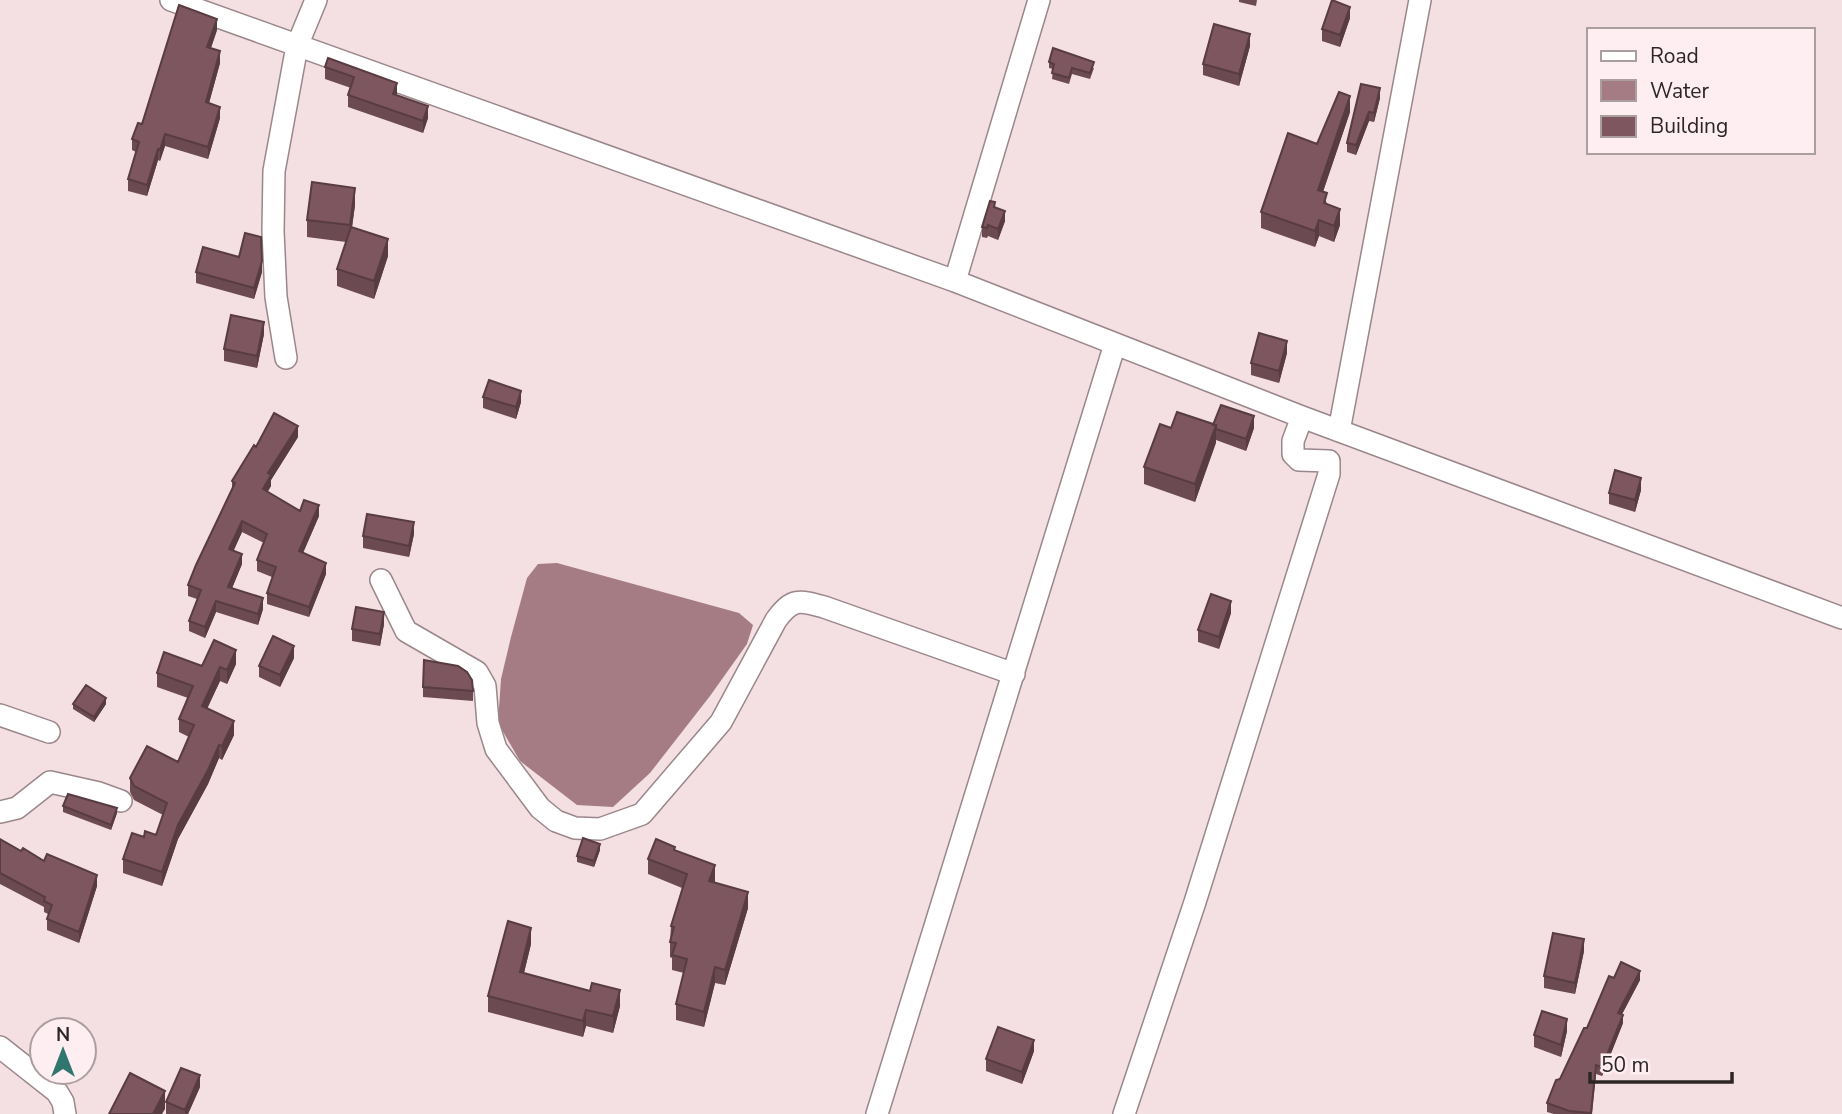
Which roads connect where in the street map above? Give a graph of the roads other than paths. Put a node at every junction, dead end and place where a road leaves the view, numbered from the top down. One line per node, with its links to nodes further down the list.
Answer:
1 (172, 0): 5 (street)
2 (316, 0): 5 (street)
3 (1039, 0): 6 (street)
4 (1420, 0): 10 (street)
5 (297, 46): 6 (street); 8 (street)
6 (955, 281): 7 (street)
7 (1115, 344): 9 (street); 13 (street)
8 (286, 358)
9 (1303, 417): 10 (street); 21 (street)
10 (1339, 431): 12 (street)
11 (381, 580): 13 (street)
12 (1842, 618)
13 (1014, 674): 20 (street)
14 (0, 715): 15 (street)
15 (49, 732)
16 (121, 801): 17 (street)
17 (0, 812)
18 (0, 1046): 19 (street)
19 (65, 1114)
20 (877, 1114)
21 (1124, 1114)

